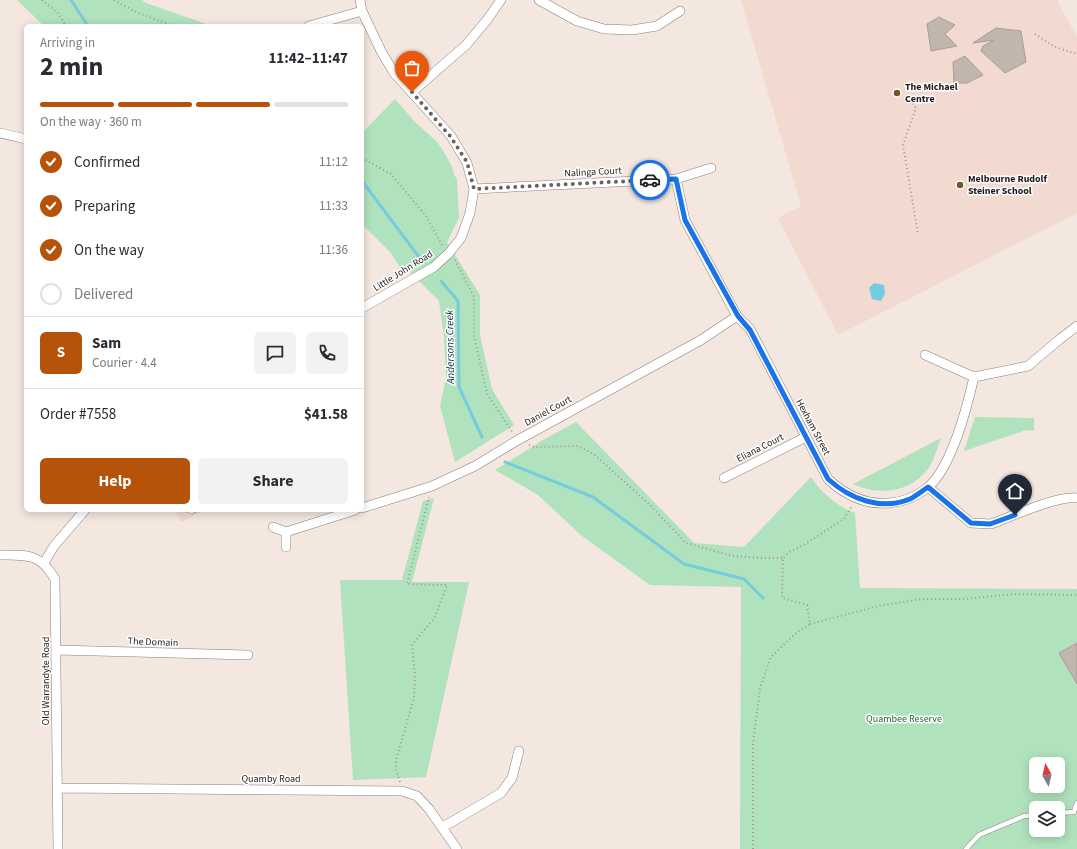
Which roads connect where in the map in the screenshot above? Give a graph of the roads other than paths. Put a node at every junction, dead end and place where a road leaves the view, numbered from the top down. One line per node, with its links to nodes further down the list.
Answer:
1 (360, 0): 4 (street, Little John Road)
2 (501, 0): 7 (street)
3 (539, 0): 5 (street)
4 (362, 11): 6 (street); 7 (street, Little John Road)
5 (680, 11)
6 (316, 24)
7 (412, 92): 12 (street, Little John Road)
8 (0, 133): 9 (street)
9 (24, 139)
10 (711, 168): 11 (street, Nalinga Court)
11 (676, 179): 12 (street, Nalinga Court); 14 (street, Hexham Street)
12 (474, 189): 13 (street, Little John Road)
13 (364, 307)
14 (738, 316): 18 (street, Hexham Street); 22 (street, Daniel Court)
15 (1077, 326): 17 (street)
16 (925, 356): 17 (street)
17 (974, 377): 20 (street, Hexham Street)
18 (806, 437): 19 (street, Eliana Court); 20 (street, Hexham Street)
19 (724, 478)
20 (928, 487): 21 (street)
21 (1077, 498)
22 (364, 507)
23 (84, 512): 29 (street)
24 (349, 512): 26 (street)
25 (273, 527): 26 (street)
26 (286, 532): 27 (street)
27 (286, 547)
28 (0, 555): 29 (street)
29 (44, 563): 30 (street, Old Warrandyte Road)
30 (57, 650): 31 (street, The Domain); 33 (street, Old Warrandyte Road)
31 (248, 655)
32 (519, 751): 37 (street)
33 (58, 788): 37 (street, Quamby Road); 38 (street, Old Warrandyte Road)
34 (1077, 804): 35 (lane)
35 (1065, 813)
36 (1029, 816): 40 (lane)
37 (443, 827): 39 (street, Quamby Road)
38 (58, 849)
39 (457, 849)
40 (966, 849)

